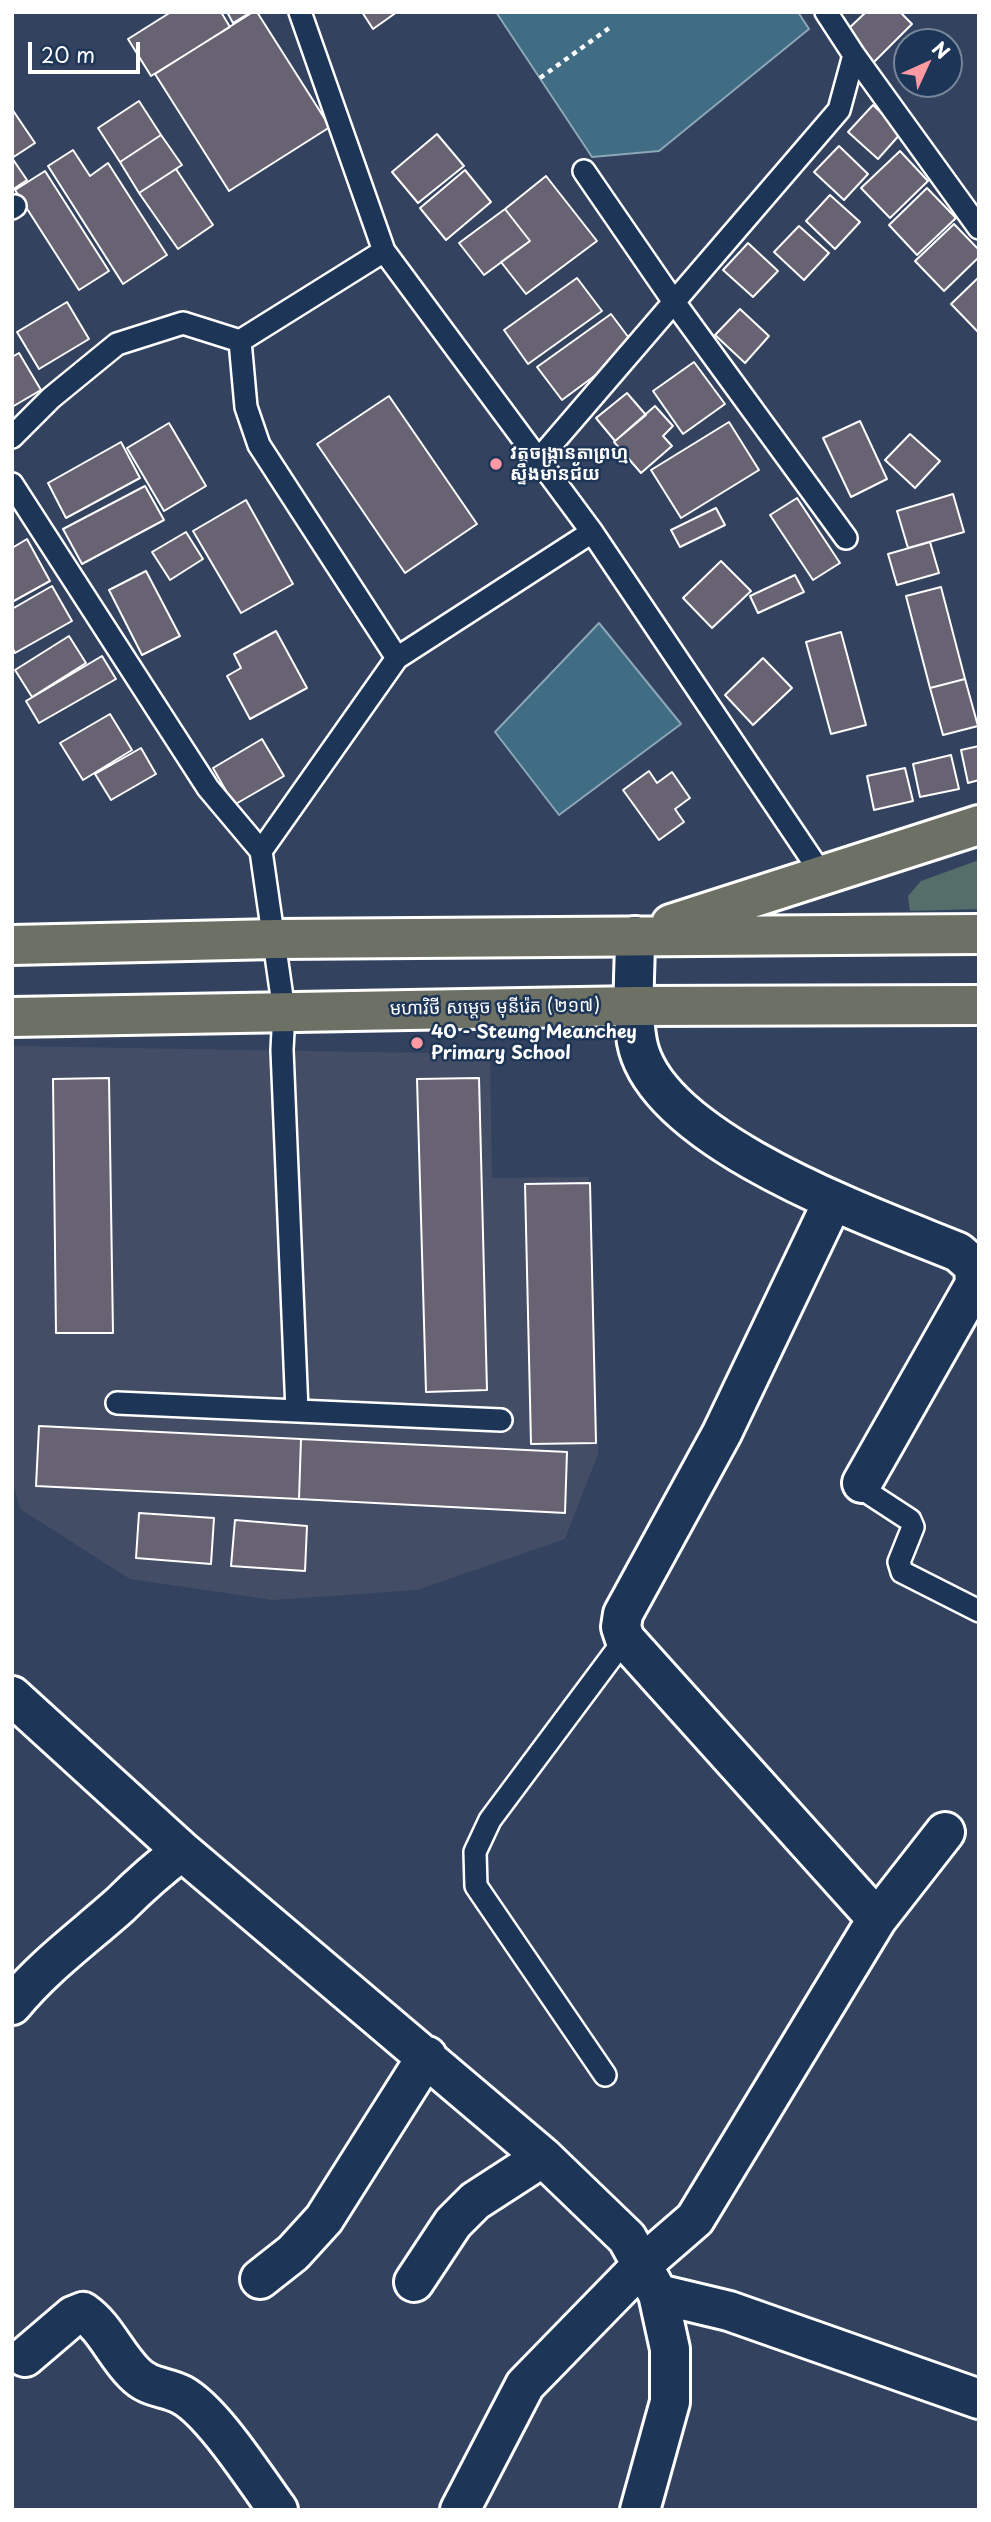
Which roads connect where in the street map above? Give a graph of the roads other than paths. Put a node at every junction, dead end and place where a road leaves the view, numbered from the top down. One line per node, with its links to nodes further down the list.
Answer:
1 (300, 12): 6 (lane)
2 (826, 12): 3 (lane)
3 (854, 55): 5 (lane); 7 (lane)
4 (584, 170): 7 (lane)
5 (979, 228)
6 (384, 251): 8 (lane); 10 (lane)
7 (674, 302): 10 (lane); 13 (lane)
8 (240, 341): 9 (lane); 14 (lane)
9 (12, 437)
10 (539, 458): 12 (lane)
11 (12, 484): 16 (lane)
12 (592, 532): 14 (lane); 17 (lane)
13 (846, 538)
14 (397, 658): 16 (lane)
15 (979, 825): 17 (main road)
16 (261, 851): 20 (lane)
17 (823, 876): 19 (main road)
18 (979, 934): 19 (main road)
19 (635, 936): 20 (main road); 23 (street)
20 (276, 939): 21 (main road); 24 (lane)
21 (12, 945)
22 (979, 1005): 23 (main road, មហាវិថី សម្តេច មុនីរ៉េត (២១៧))
23 (636, 1006): 24 (main road, មហាវិថី សម្តេច មុនីរ៉េត (២១៧)); 26 (street)
24 (284, 1011): 25 (main road, មហាវិថី សម្តេច មុនីរ៉េត (២១៧)); 28 (lane)
25 (12, 1017)
26 (834, 1201): 30 (street); 32 (street)
27 (117, 1403): 28 (lane)
28 (297, 1411): 29 (lane)
29 (501, 1420)
30 (862, 1483): 31 (lane)
31 (979, 1611)
32 (625, 1639): 36 (street); 39 (lane)
33 (12, 1696): 35 (street)
34 (945, 1832): 36 (street)
35 (182, 1851): 37 (street); 38 (street)
36 (877, 1919): 42 (street)
37 (12, 2005)
38 (427, 2056): 40 (street); 41 (street)
39 (605, 2075)
40 (543, 2157): 42 (street); 43 (street)
41 (260, 2279)
42 (650, 2279): 45 (street); 47 (street); 48 (street)
43 (414, 2283)
44 (25, 2357): 46 (street)
45 (979, 2399)
46 (278, 2510)
47 (460, 2510)
48 (640, 2510)

